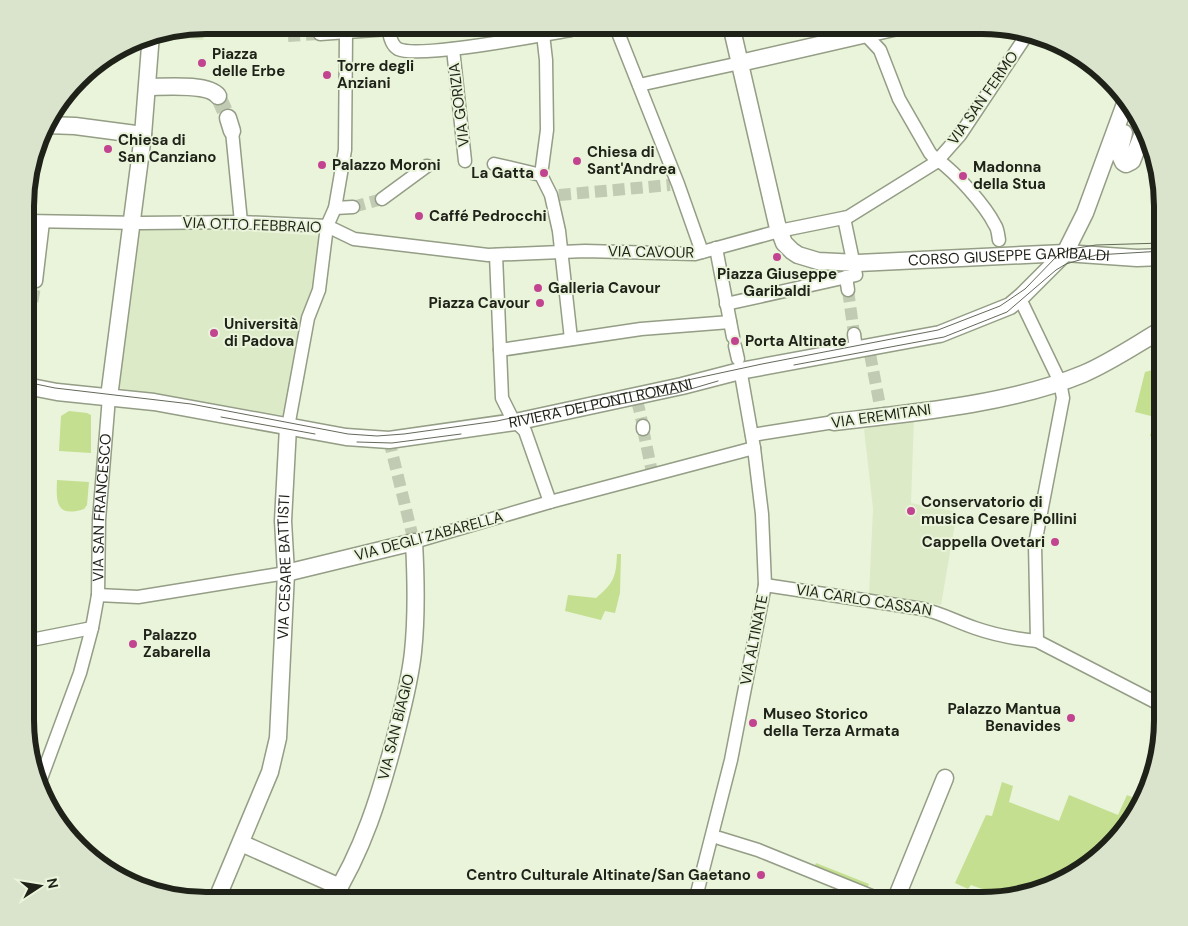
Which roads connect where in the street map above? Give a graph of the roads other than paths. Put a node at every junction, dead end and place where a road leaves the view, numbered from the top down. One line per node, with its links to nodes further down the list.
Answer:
1 (346, 34): 28 (street, VIA CESARE BATTISTI)
2 (390, 34): 10 (street)
3 (544, 34): 10 (street); 25 (street)
4 (619, 34): 12 (street)
5 (733, 34): 11 (street)
6 (849, 34): 11 (street)
7 (867, 34): 22 (street)
8 (1024, 39): 22 (street, VIA SAN FERMO)
9 (150, 43): 13 (street)
10 (453, 49): 21 (street, VIA GORIZIA)
11 (740, 63): 12 (street); 35 (street)
12 (639, 85): 39 (street)
13 (148, 86): 14 (street); 19 (street, VIA SAN FRANCESCO)
14 (218, 96)
15 (1124, 108): 40 (street, RIVIERA DEI PONTI ROMANI)
16 (1129, 117): 20 (street)
17 (54, 125): 19 (street)
18 (230, 125): 33 (street)
19 (143, 135): 32 (street, VIA SAN FRANCESCO)
20 (1141, 139)
21 (465, 161)
22 (938, 161): 29 (street, VIA SAN FERMO); 36 (street)
23 (494, 164): 25 (street)
24 (427, 166): 26 (street)
25 (541, 175): 37 (street)
26 (382, 199)
27 (353, 207): 28 (street)
28 (335, 208): 34 (street, VIA CESARE BATTISTI)
29 (846, 217): 35 (street); 43 (street)
30 (34, 221): 31 (street, VIA OTTO FEBBRAIO)
31 (43, 222): 32 (street, VIA OTTO FEBBRAIO); 44 (street)
32 (132, 222): 33 (street, VIA OTTO FEBBRAIO); 55 (street, VIA SAN FRANCESCO)
33 (241, 222): 34 (street, VIA OTTO FEBBRAIO)
34 (327, 226): 41 (street, VIA OTTO FEBBRAIO); 58 (street, VIA CESARE BATTISTI)
35 (778, 228): 38 (street); 43 (street)
36 (999, 240)
37 (561, 247): 39 (street, VIA CAVOUR); 41 (street); 49 (street)
38 (716, 248): 39 (street, VIA CAVOUR); 47 (street)
39 (702, 252)
40 (1065, 253): 42 (street, CORSO GIUSEPPE GARIBALDI); 43 (street, CORSO GIUSEPPE GARIBALDI); 56 (street, RIVIERA DEI PONTI ROMANI)
41 (492, 255): 50 (street)
42 (1154, 257)
43 (850, 270): 45 (street); 47 (street)
44 (36, 281)
45 (848, 290)
46 (1023, 305): 53 (street)
47 (728, 312): 49 (street); 51 (street)
48 (1154, 334): 53 (street, VIA EREMITANI)
49 (571, 340): 50 (street)
50 (500, 354): 56 (street)
51 (738, 360)
52 (740, 374): 59 (street, VIA ALTINATE)
53 (1060, 382): 57 (street, VIA EREMITANI); 68 (street)
54 (34, 388): 55 (street, RIVIERA DEI PONTI ROMANI)
55 (109, 396): 58 (street, RIVIERA DEI PONTI ROMANI); 65 (street, VIA SAN FRANCESCO)
56 (515, 422): 58 (street, RIVIERA DEI PONTI ROMANI); 61 (street)
57 (834, 422): 59 (street, VIA EREMITANI)
58 (288, 427): 63 (street, VIA CESARE BATTISTI)
59 (752, 435): 60 (street, VIA ALTINATE)
60 (754, 448): 61 (street, VIA DEGLI ZABARELLA); 64 (street, VIA ALTINATE)
61 (550, 502): 62 (street, VIA DEGLI ZABARELLA)
62 (414, 542): 63 (street, VIA DEGLI ZABARELLA); 74 (street, VIA SAN BIAGIO)
63 (286, 573): 65 (street, VIA DEGLI ZABARELLA); 73 (street, VIA CESARE BATTISTI)
64 (765, 585): 68 (street, VIA CARLO CASSAN); 77 (street, VIA ALTINATE)
65 (98, 596): 66 (street, VIA SAN FRANCESCO)
66 (92, 628): 67 (street); 70 (street, VIA SAN FRANCESCO)
67 (34, 639)
68 (1037, 641): 69 (street)
69 (1154, 701)
70 (43, 774)
71 (945, 778): 79 (street)
72 (719, 838): 78 (street)
73 (241, 843): 74 (street); 75 (street, VIA CESARE BATTISTI)
74 (340, 886): 76 (street, VIA SAN BIAGIO)
75 (220, 892)
76 (336, 892)
77 (697, 892)
78 (864, 892)
79 (888, 892)

